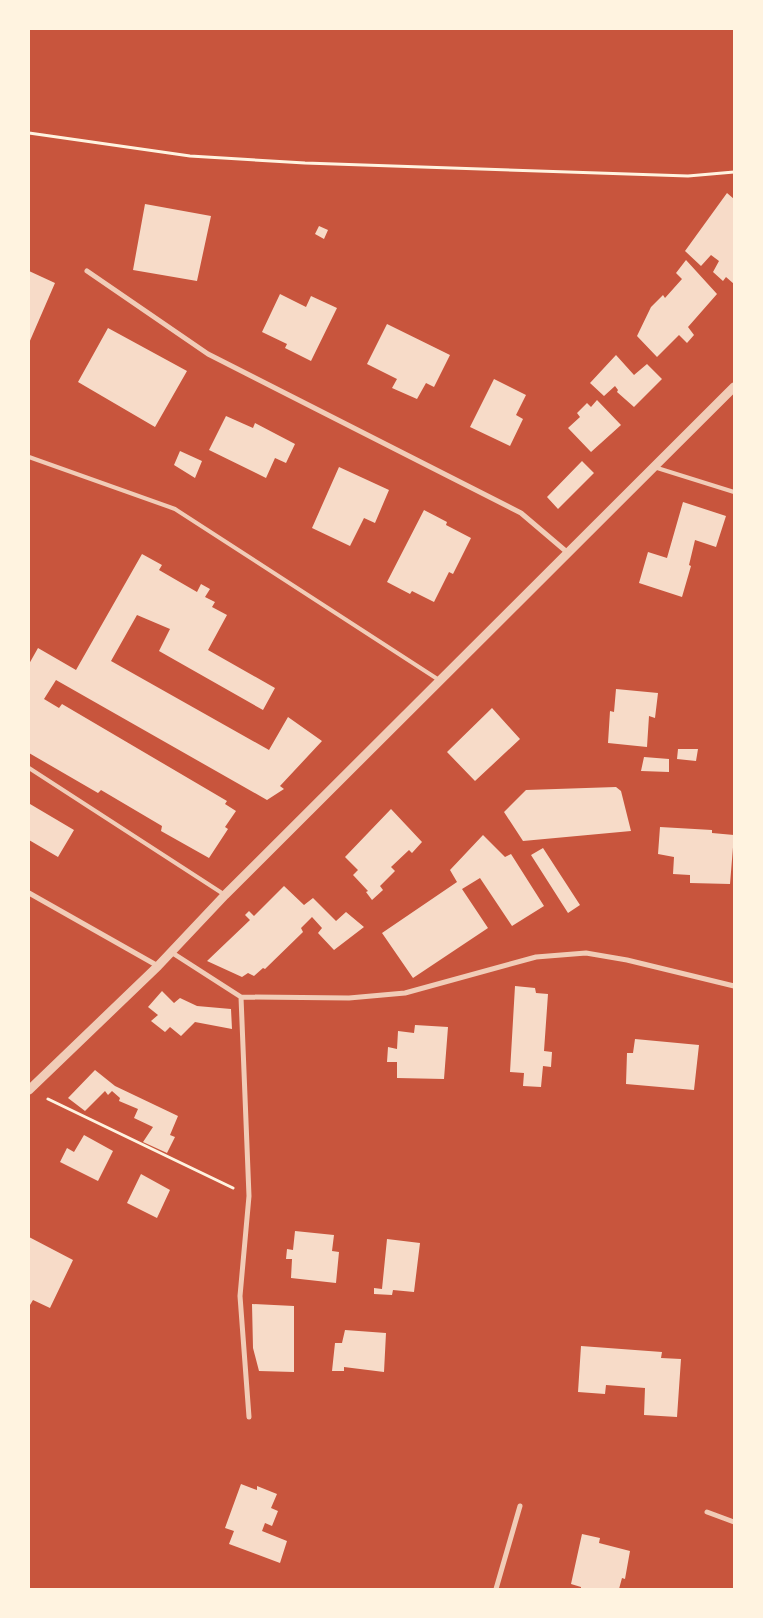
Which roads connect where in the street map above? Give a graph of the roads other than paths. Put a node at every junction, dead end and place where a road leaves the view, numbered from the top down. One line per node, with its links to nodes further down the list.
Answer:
1 (87, 271): 6 (street)
2 (734, 387): 4 (street)
3 (29, 457): 7 (lane)
4 (654, 467): 5 (lane); 6 (street)
5 (734, 492)
6 (568, 553): 7 (street)
7 (440, 682): 10 (street)
8 (29, 768): 10 (lane)
9 (29, 893): 12 (street)
10 (225, 894): 11 (street)
11 (171, 952): 12 (street); 14 (street)
12 (158, 966): 15 (street)
13 (734, 986): 14 (street)
14 (241, 997): 16 (street)
15 (29, 1090)
16 (249, 1417)
17 (520, 1506): 20 (street)
18 (707, 1512): 19 (street)
19 (734, 1522)
20 (496, 1589)

